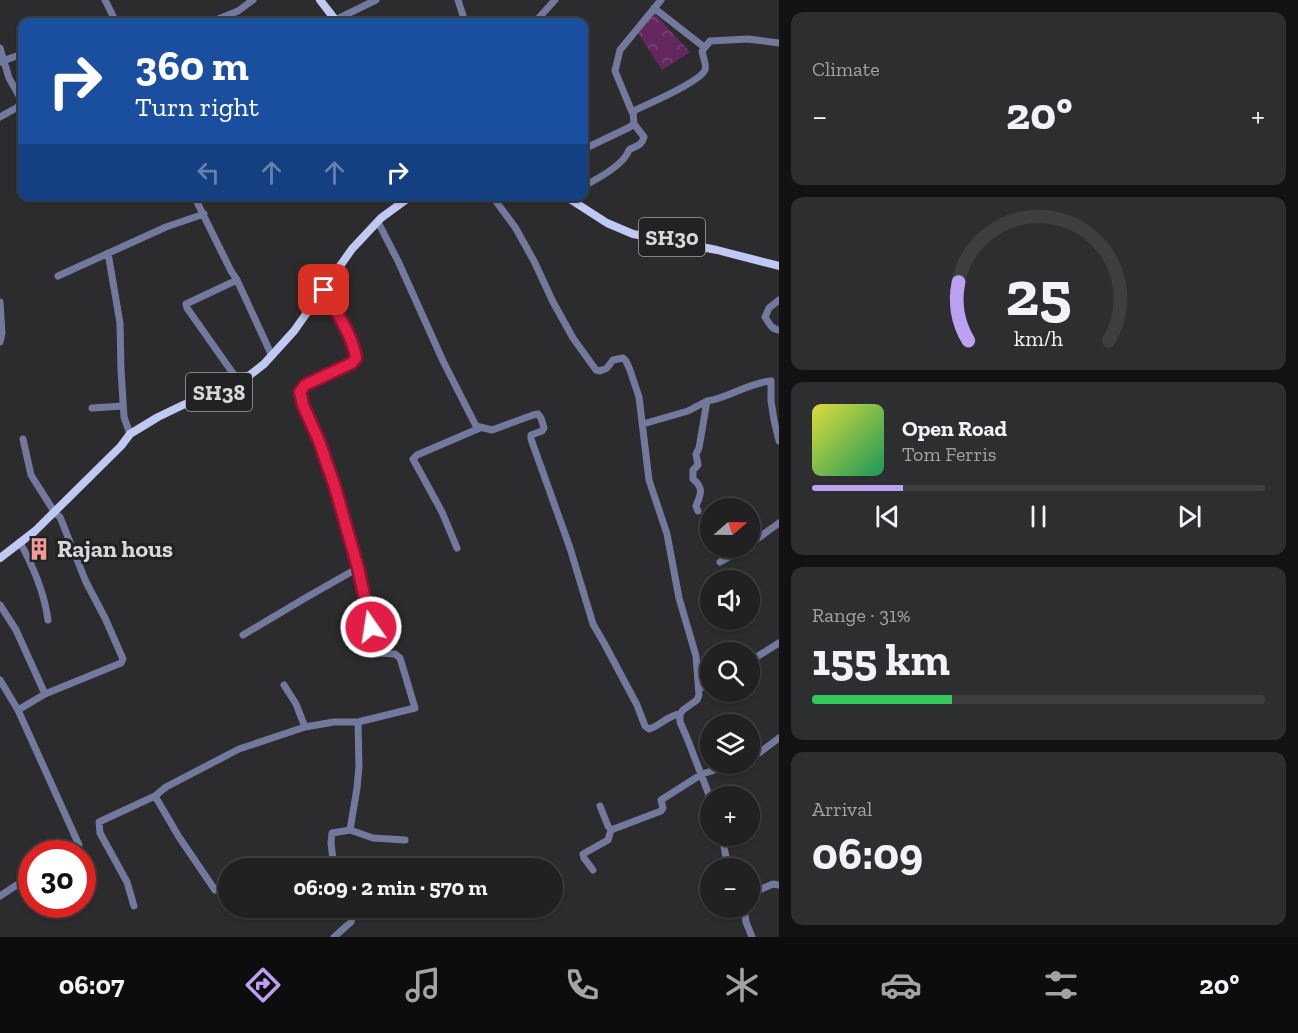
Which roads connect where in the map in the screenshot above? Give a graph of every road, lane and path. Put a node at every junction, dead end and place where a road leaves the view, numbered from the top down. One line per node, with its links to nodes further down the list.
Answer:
1 (105, 0): 9 (street)
2 (253, 0): 10 (street)
3 (320, 0): 11 (main road)
4 (458, 0): 13 (street)
5 (555, 0): 14 (street)
6 (661, 0): 8 (street)
7 (372, 1): 12 (street)
8 (654, 8): 16 (street); 22 (street)
9 (114, 18)
10 (221, 18)
11 (334, 18)
12 (341, 18)
13 (464, 18)
14 (538, 18)
15 (779, 43): 16 (street)
16 (704, 47): 22 (street)
17 (0, 48): 19 (street)
18 (18, 56): 19 (street)
19 (2, 62): 20 (street)
20 (18, 94)
21 (18, 107): 23 (street)
22 (632, 112): 24 (street)
23 (0, 117)
24 (633, 124): 25 (street); 26 (street)
25 (588, 147)
26 (588, 184)
27 (197, 201): 32 (street)
28 (405, 201): 33 (main road, SH38)
29 (496, 201): 50 (street)
30 (577, 201): 36 (main road)
31 (579, 201): 35 (main road, SH30)
32 (204, 214): 34 (street); 38 (street)
33 (378, 222): 39 (main road, SH38); 51 (street)
34 (108, 253): 37 (street); 48 (street)
35 (779, 260)
36 (779, 266)
37 (58, 276)
38 (237, 280): 44 (street); 45 (street)
39 (324, 290): 44 (main road, SH38); 64 (street)
40 (779, 300): 42 (street)
41 (0, 302): 43 (street)
42 (779, 330)
43 (0, 342)
44 (272, 356): 45 (main road, SH38)
45 (237, 379): 52 (main road, SH38)
46 (775, 382): 47 (street); 54 (street)
47 (706, 401): 50 (street); 55 (street)
48 (123, 406): 49 (street); 52 (street)
49 (92, 408)
50 (643, 424): 72 (street)
51 (480, 428): 60 (street); 75 (street)
52 (130, 434): 56 (main road, SH38)
53 (23, 439): 56 (street)
54 (779, 441)
55 (698, 511)
56 (55, 513): 59 (main road, SH38); 73 (street)
57 (779, 523): 58 (street)
58 (760, 537)
59 (20, 542): 61 (main road, SH38); 66 (street)
60 (457, 548)
61 (0, 558)
62 (727, 558): 63 (street)
63 (720, 562)
64 (358, 568): 67 (street); 76 (street)
65 (0, 605): 73 (street)
66 (48, 620)
67 (243, 635)
68 (779, 644): 69 (street)
69 (760, 655)
70 (0, 680): 74 (street)
71 (284, 685): 77 (street)
72 (699, 689): 75 (street)
73 (45, 694): 74 (street)
74 (18, 710): 87 (street)
75 (680, 714): 80 (street)
76 (358, 722): 77 (street); 85 (street)
77 (305, 727): 83 (street)
78 (779, 738): 79 (street)
79 (760, 752)
80 (700, 769)
81 (702, 774): 82 (street); 86 (street)
82 (706, 786)
83 (155, 796): 93 (street); 96 (street)
84 (600, 806): 86 (street)
85 (350, 830): 88 (street); 89 (street)
86 (611, 830): 90 (street)
87 (77, 840)
88 (405, 840)
89 (333, 858)
90 (593, 870)
91 (18, 884): 95 (street)
92 (779, 885): 94 (street)
93 (214, 890)
94 (760, 890)
95 (0, 896)
96 (134, 906)
97 (352, 918): 99 (street)
98 (745, 918): 100 (street)
99 (334, 937)
100 (752, 937)

